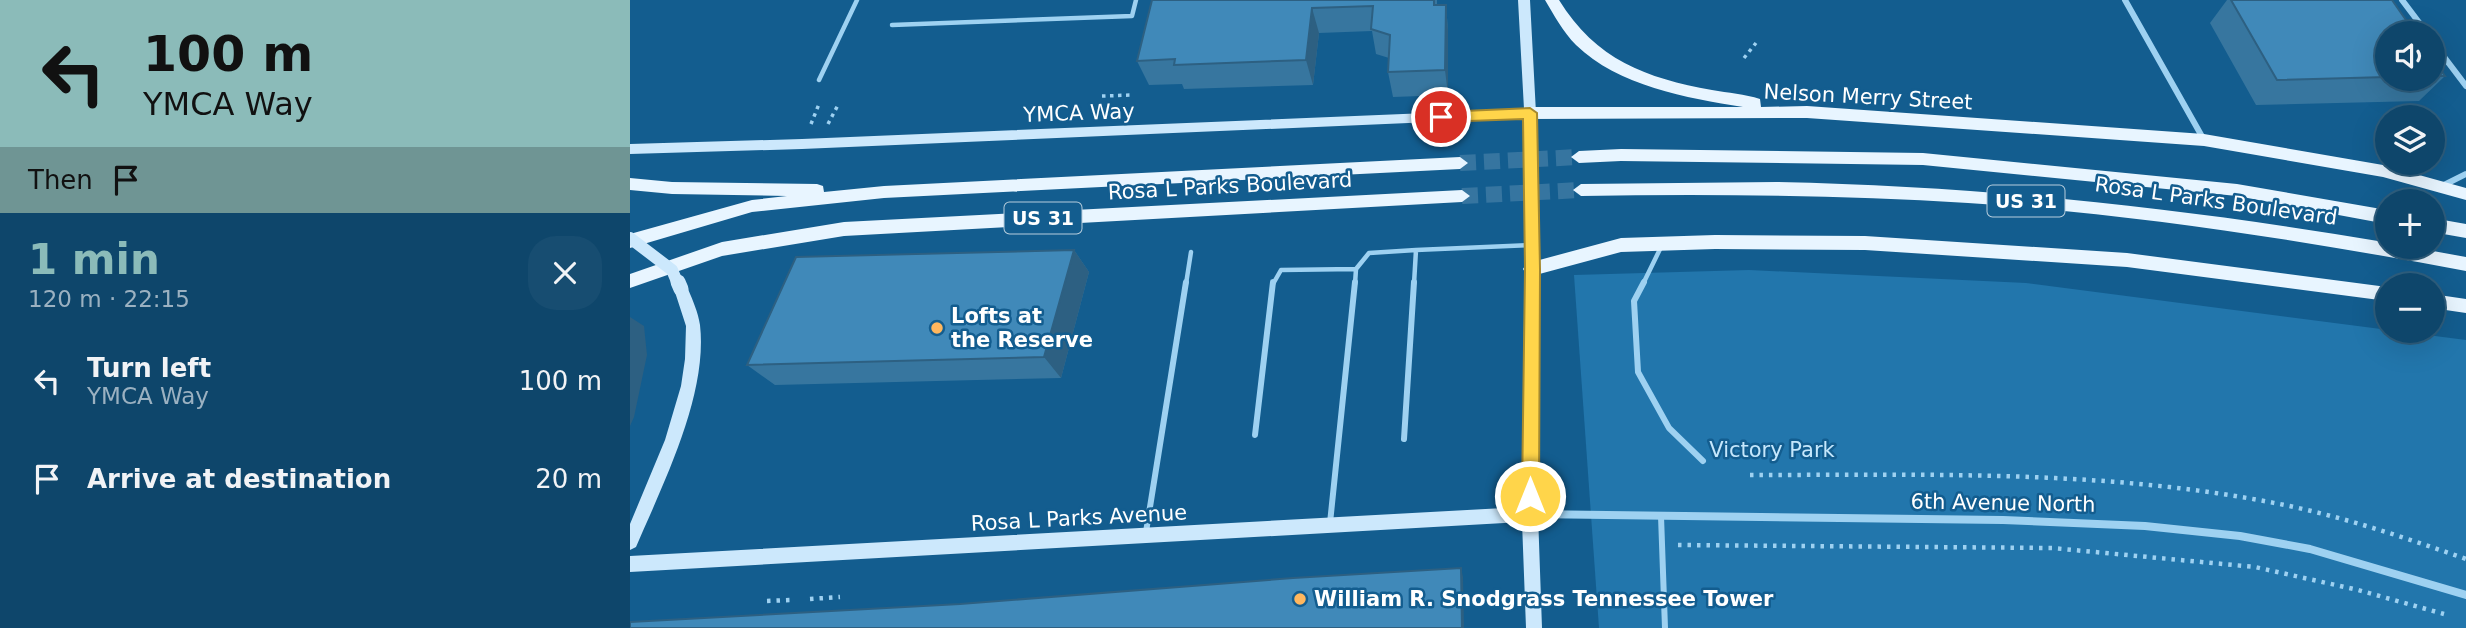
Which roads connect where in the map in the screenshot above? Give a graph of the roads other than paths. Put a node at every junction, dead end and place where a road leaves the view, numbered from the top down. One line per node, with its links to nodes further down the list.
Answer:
1 (857, 0): 10 (lane)
2 (1136, 0): 8 (lane)
3 (1524, 0): 13 (street)
4 (1552, 0): 12 (main road)
5 (2125, 0): 14 (street)
6 (2402, 0): 7 (street)
7 (2418, 21)
8 (892, 25)
9 (2445, 58): 11 (street)
10 (819, 80)
11 (2466, 86)
12 (1807, 112): 13 (main road, Nelson Merry Street); 14 (main road, Nelson Merry Street)
13 (1530, 113): 15 (street, YMCA Way); 30 (street, bridge)
14 (2204, 140): 20 (main road, Nelson Merry Street)
15 (630, 149)
16 (1579, 157): 25 (main road, Rosa L Parks Boulevard / US 31)
17 (1460, 163): 22 (main road, Rosa L Parks Boulevard / US 31)
18 (2466, 174): 20 (street)
19 (630, 184): 22 (main road)
20 (2440, 187): 23 (main road, Nelson Merry Street)
21 (1581, 190): 33 (main road, Rosa L Parks Boulevard / US 31)
22 (884, 192): 28 (main road, Rosa L Parks Boulevard / US 31)
23 (2466, 194)
24 (1462, 196): 36 (main road, Rosa L Parks Boulevard / US 31)
25 (2375, 215)
26 (2445, 227): 27 (main road)
27 (2466, 231)
28 (630, 239): 47 (street, bridge)
29 (1663, 243): 35 (main road); 37 (main road); 42 (lane)
30 (1532, 245): 31 (lane); 35 (street)
31 (1416, 250): 34 (lane); 41 (lane)
32 (1191, 252): 46 (lane)
33 (2466, 264)
34 (1356, 269): 40 (lane); 45 (lane)
35 (1532, 269): 43 (street)
36 (630, 281)
37 (2375, 292)
38 (2445, 303): 39 (main road)
39 (2466, 306)
40 (1255, 435)
41 (1404, 439)
42 (1703, 461)
43 (1530, 514): 44 (street, 6th Avenue North); 45 (street, Rosa L Parks Avenue); 50 (street)
44 (1661, 514): 49 (street, 6th Avenue North); 51 (lane)
45 (1329, 525): 46 (street, Rosa L Parks Avenue)
46 (1146, 536): 48 (street, Rosa L Parks Avenue)
47 (630, 542)
48 (630, 564)
49 (2466, 595)
50 (1534, 628)
51 (1665, 628)

